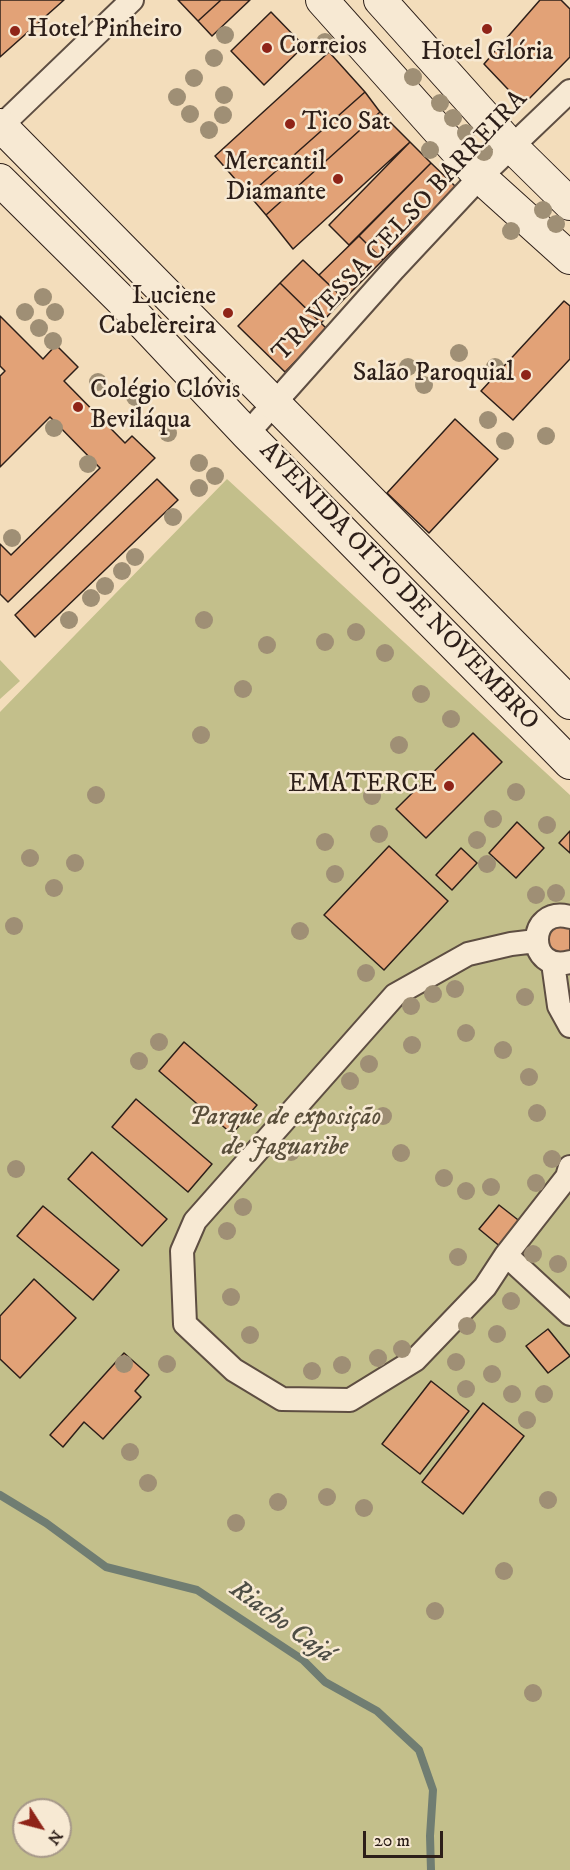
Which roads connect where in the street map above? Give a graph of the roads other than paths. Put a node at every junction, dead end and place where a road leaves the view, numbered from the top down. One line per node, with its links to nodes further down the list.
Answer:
1 (132, 0): 6 (street)
2 (322, 0): 4 (main road)
3 (391, 11): 4 (main road); 7 (main road)
4 (368, 51): 8 (main road)
5 (570, 91): 7 (street, TRAVESSA CELSO BARREIRA)
6 (0, 126): 12 (main road, AVENIDA OITO DE NOVEMBRO)
7 (511, 146): 8 (street, TRAVESSA CELSO BARREIRA); 10 (main road)
8 (480, 177): 11 (main road); 12 (street, TRAVESSA CELSO BARREIRA)
9 (0, 180): 13 (main road, AVENIDA OITO DE NOVEMBRO)
10 (570, 204)
11 (570, 258)
12 (275, 404): 13 (street, TRAVESSA CELSO BARREIRA); 14 (main road, AVENIDA OITO DE NOVEMBRO)
13 (248, 434): 15 (main road, AVENIDA OITO DE NOVEMBRO)
14 (570, 703)
15 (570, 763)
16 (570, 917): 17 (street)
17 (536, 941): 18 (street); 21 (street)
18 (561, 962): 19 (street)
19 (570, 1026)
20 (569, 1172): 21 (street)
21 (506, 1255): 22 (street)
22 (570, 1314)

